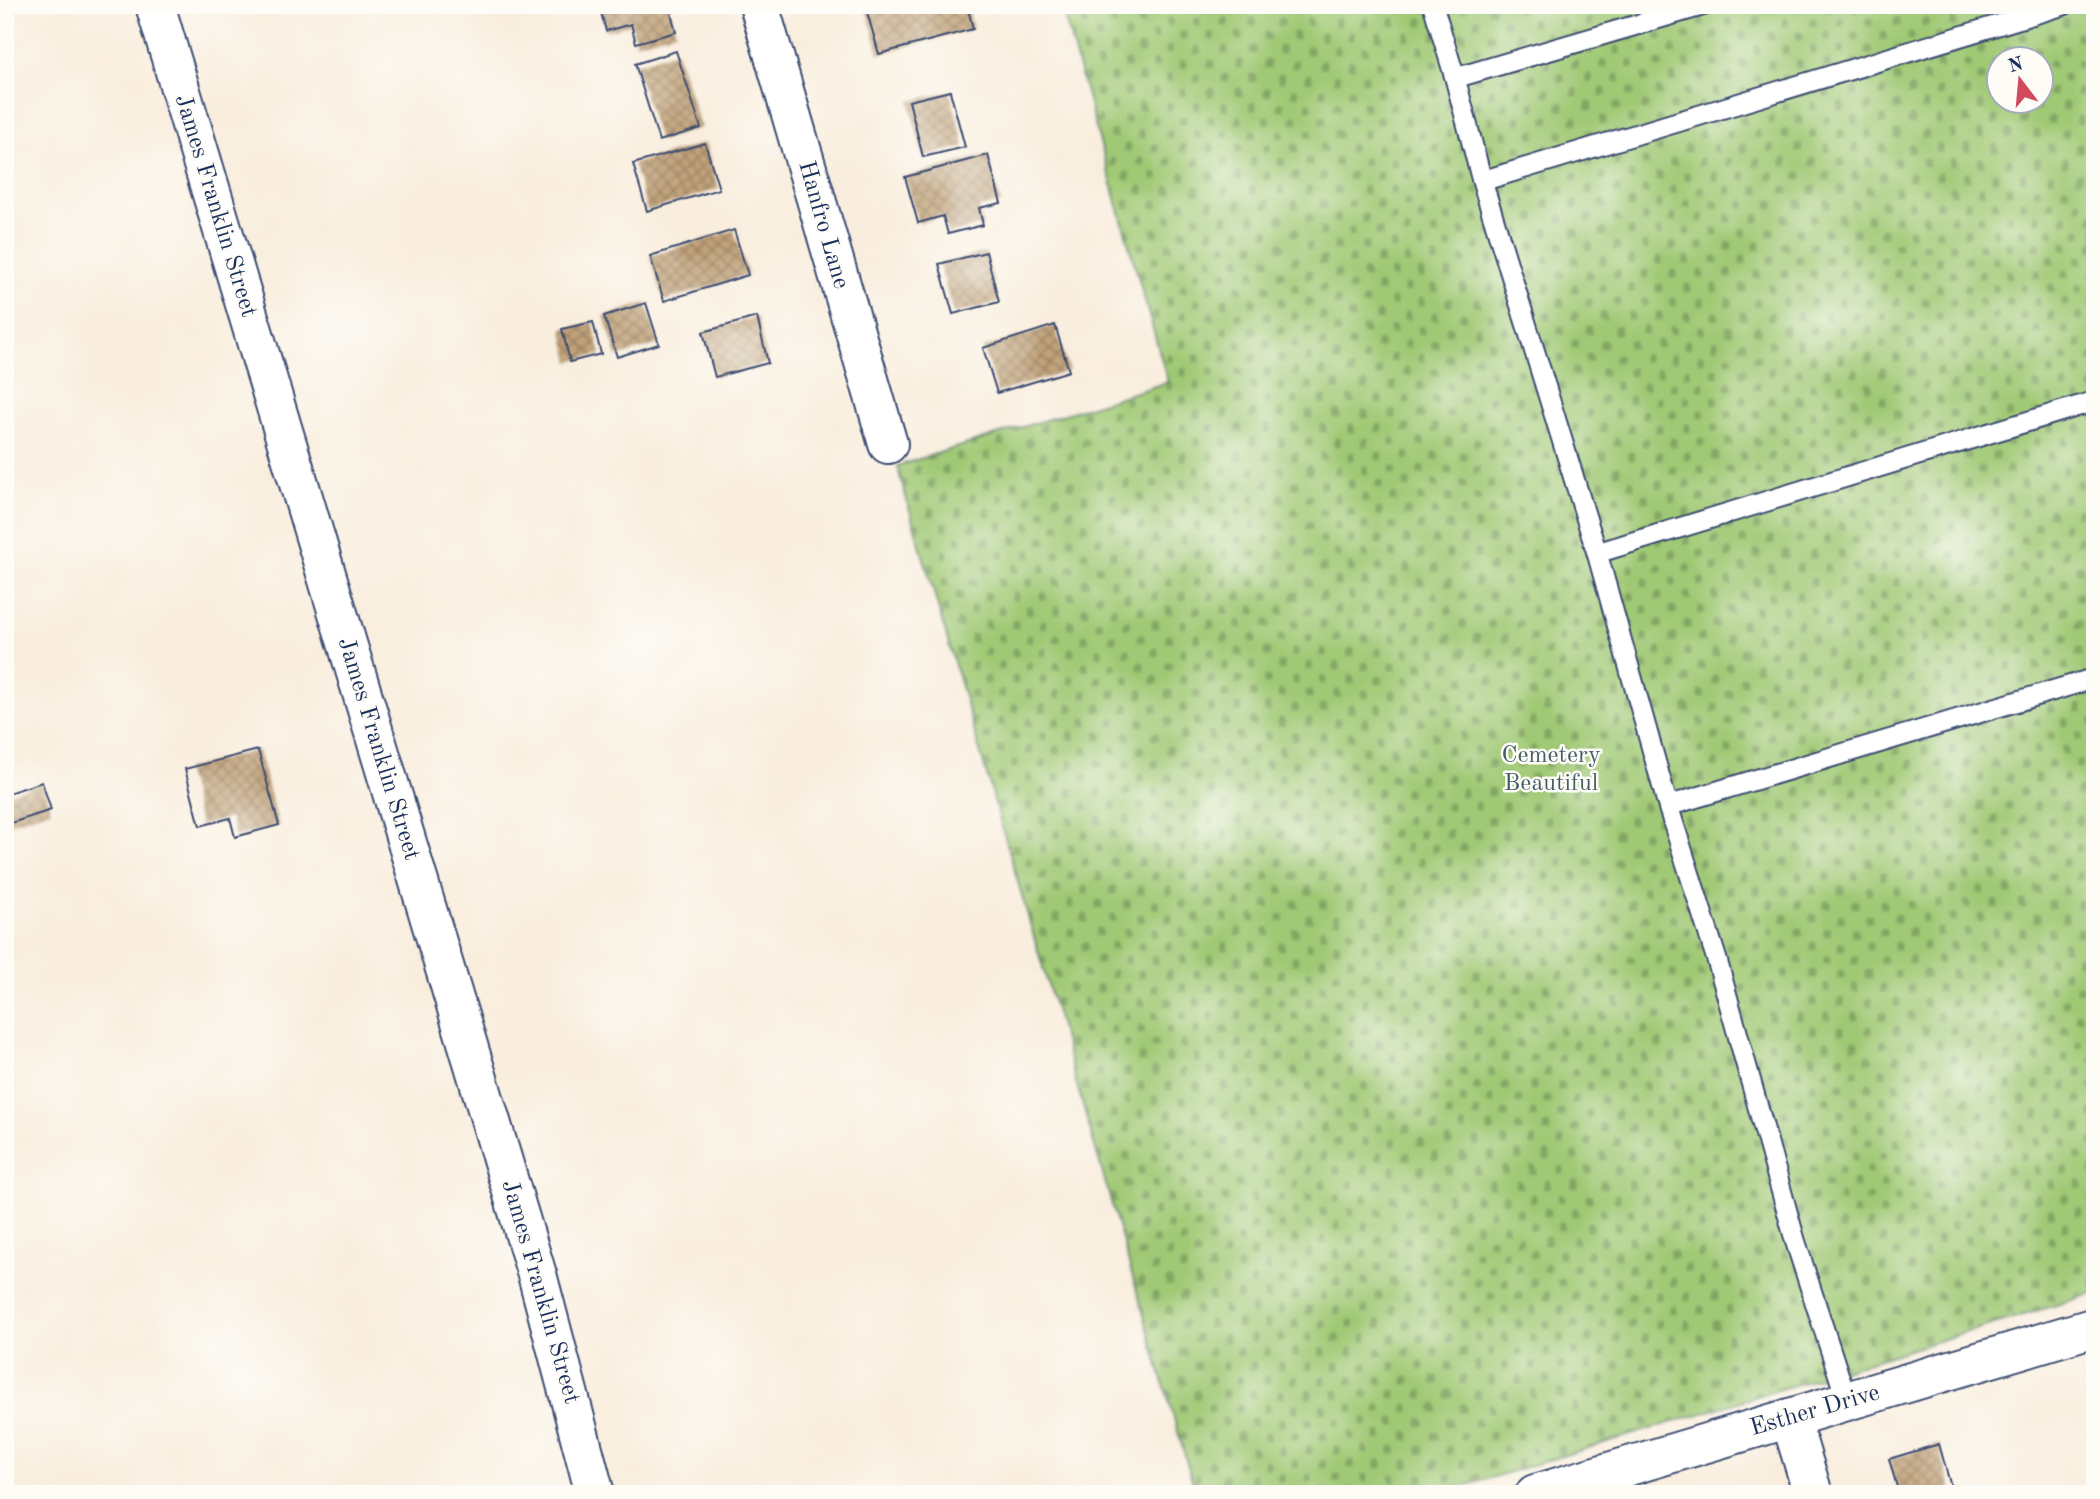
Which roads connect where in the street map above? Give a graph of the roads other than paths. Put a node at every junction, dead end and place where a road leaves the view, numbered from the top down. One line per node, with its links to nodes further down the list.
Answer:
1 (155, 5): 16 (street, James Franklin Street)
2 (759, 5): 9 (street, Hanfro Lane)
3 (1433, 5): 6 (lane)
4 (2064, 5): 7 (lane)
5 (1694, 7): 6 (lane)
6 (1455, 78): 7 (lane)
7 (1482, 181): 10 (lane)
8 (2095, 401): 10 (lane)
9 (888, 444)
10 (1597, 553): 12 (lane)
11 (2095, 678): 12 (lane)
12 (1668, 806): 14 (lane)
13 (2095, 1327): 14 (street, Esther Drive)
14 (1847, 1401): 15 (street, Esther Drive)
15 (1790, 1418): 17 (street, Esther Drive); 18 (street)
16 (595, 1494)
17 (1535, 1494)
18 (1813, 1494)

